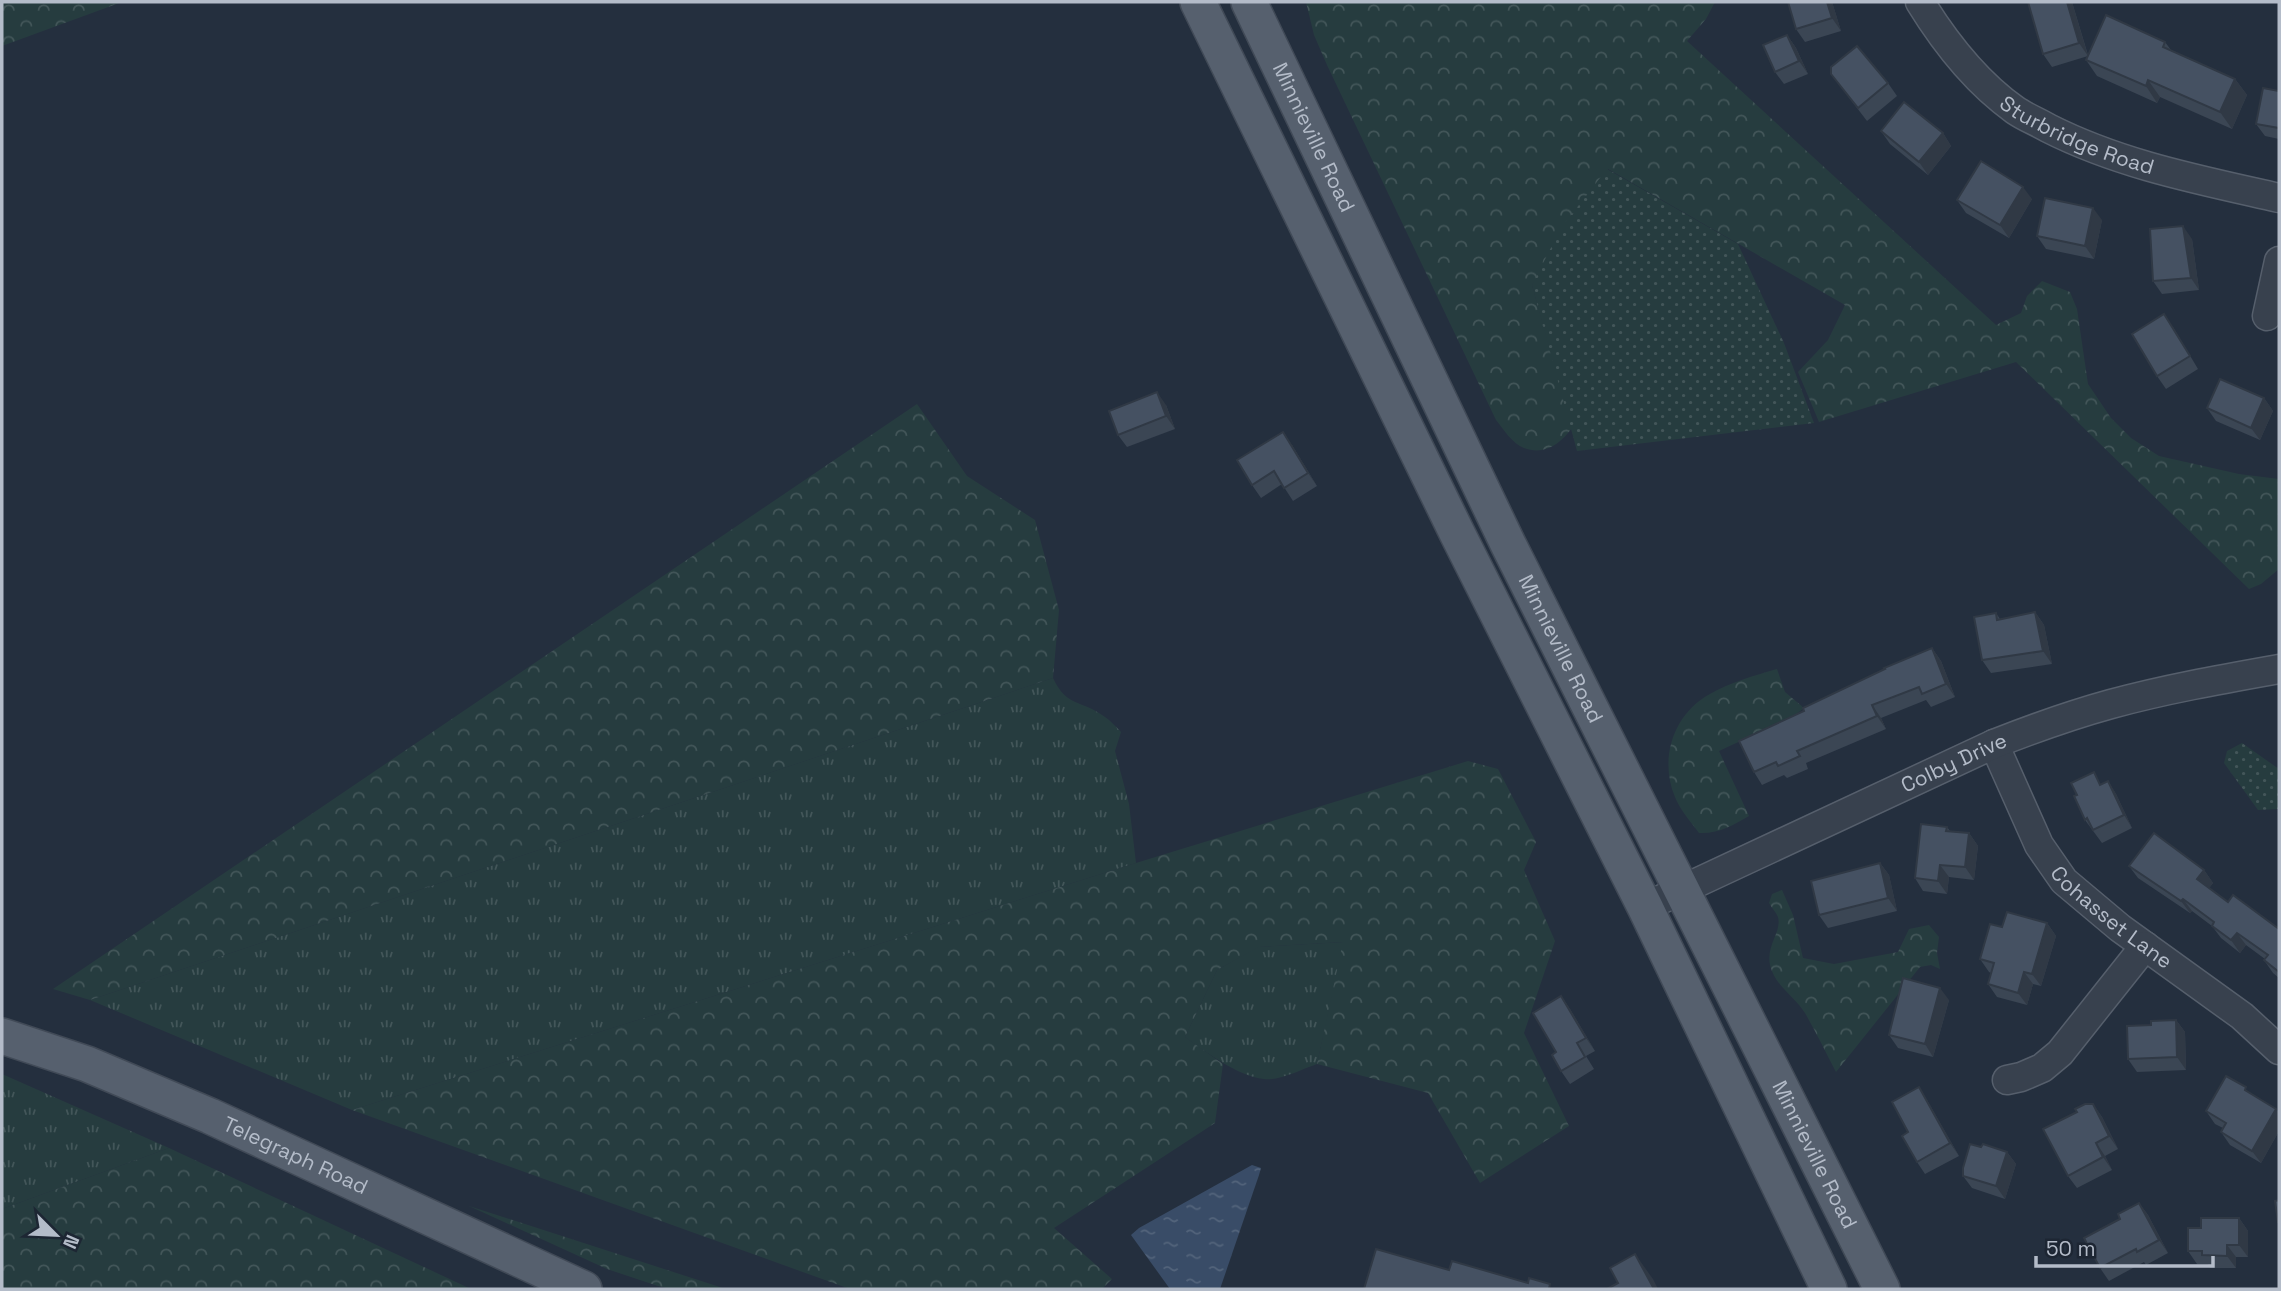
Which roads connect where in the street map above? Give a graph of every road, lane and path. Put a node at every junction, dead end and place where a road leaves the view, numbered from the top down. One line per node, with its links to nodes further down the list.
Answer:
1 (1198, 2): 10 (main road, Minnieville Road)
2 (1249, 2): 9 (main road, Minnieville Road)
3 (1927, 5): 4 (street, Sturbridge Road)
4 (2279, 198)
5 (2279, 261): 6 (street)
6 (2267, 316)
7 (2279, 668): 8 (street, Colby Drive)
8 (1994, 744): 9 (street, Colby Drive); 11 (street, Cohasset Lane)
9 (1680, 891): 10 (street, Colby Drive); 17 (main road, Minnieville Road)
10 (1645, 907): 16 (main road, Minnieville Road)
11 (2145, 946): 13 (street, Cohasset Lane); 14 (street)
12 (2, 1036): 15 (main road, Telegraph Road)
13 (2279, 1049)
14 (2007, 1080)
15 (584, 1289)
16 (1829, 1289)
17 (1882, 1289)

